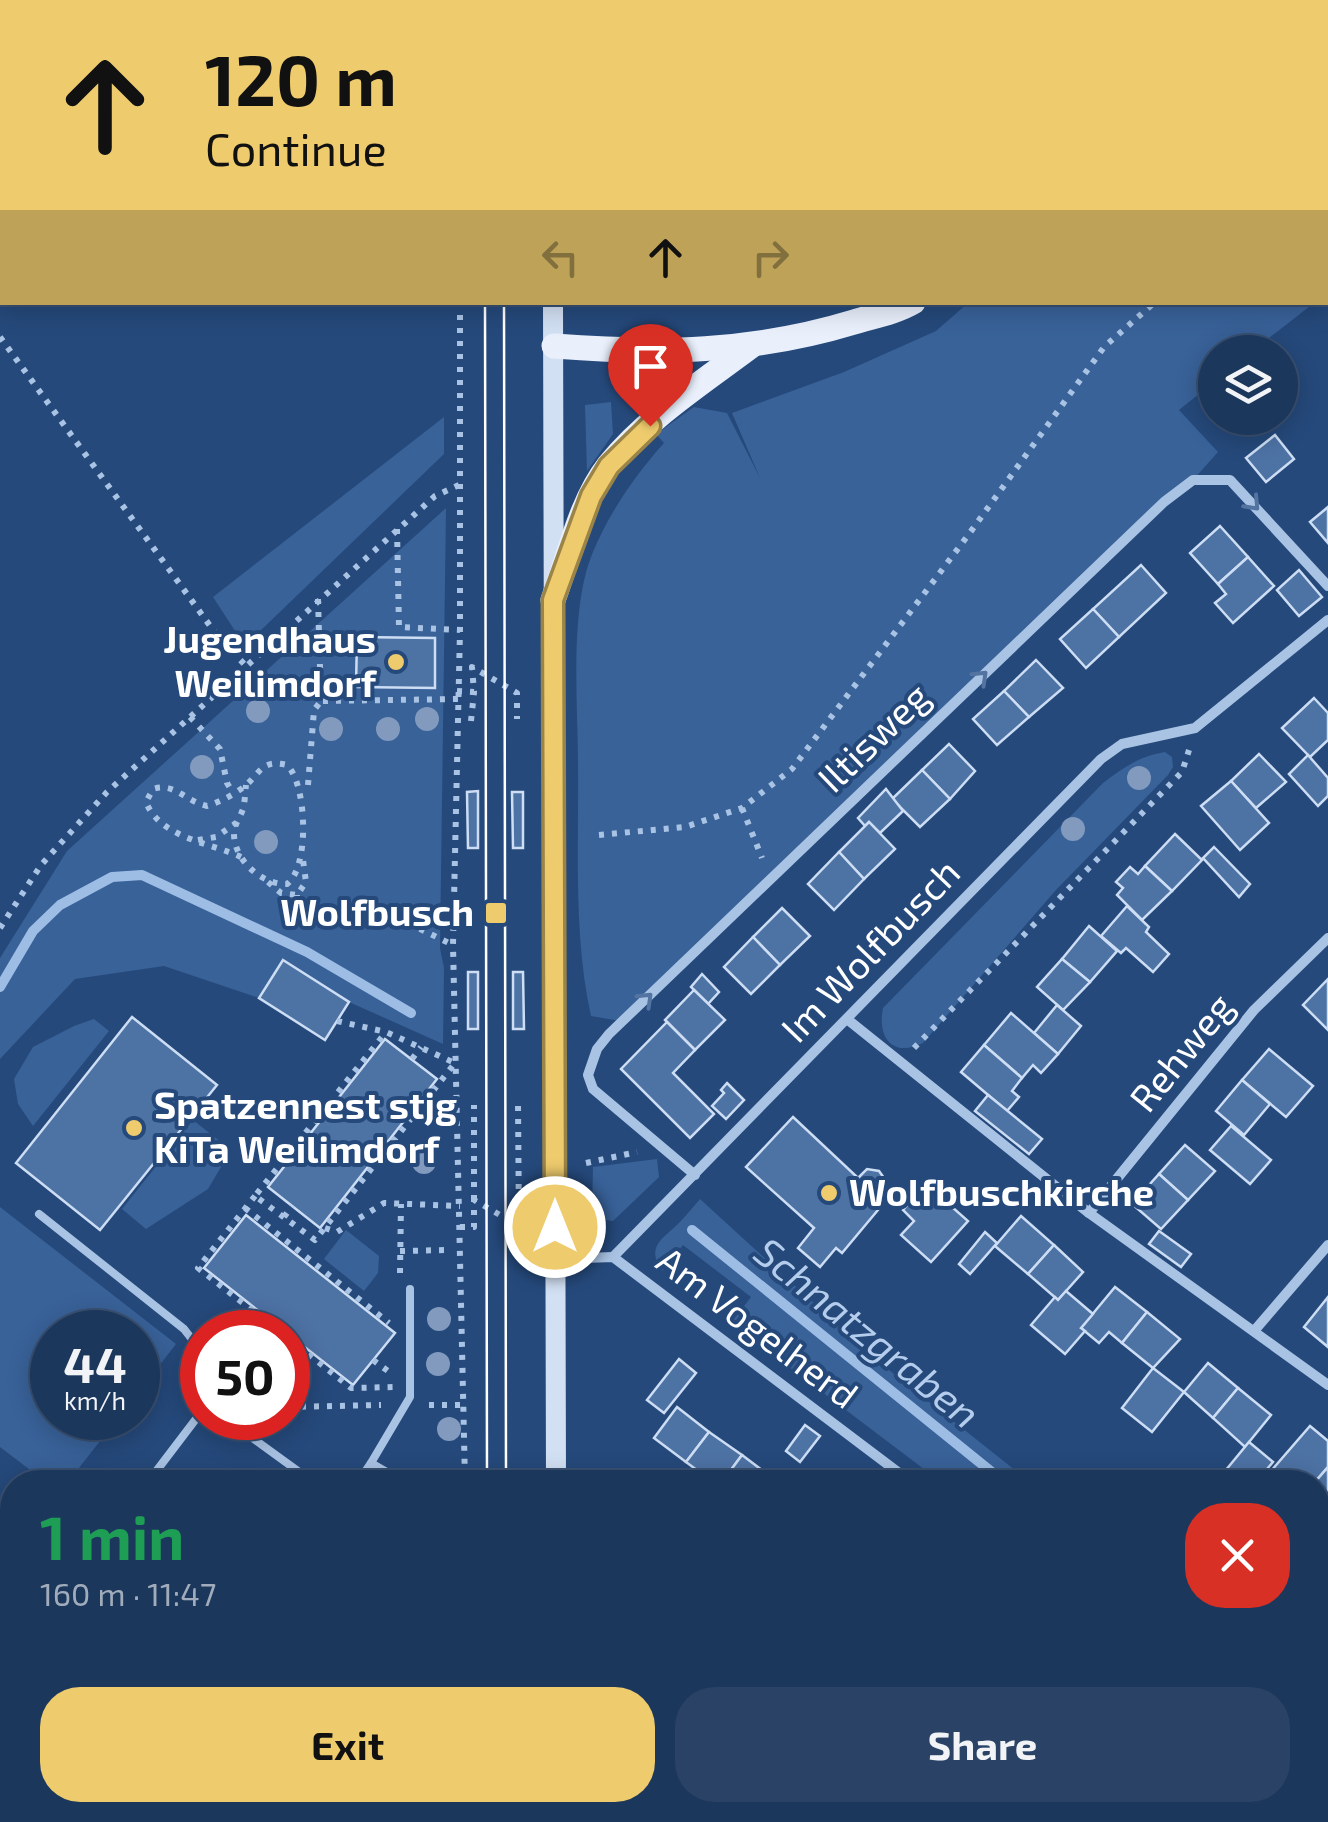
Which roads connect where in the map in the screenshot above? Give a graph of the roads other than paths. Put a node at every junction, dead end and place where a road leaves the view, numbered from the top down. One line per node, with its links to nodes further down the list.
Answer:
1 (552, 305): 5 (main road)
2 (854, 305): 4 (main road)
3 (904, 305): 4 (main road)
4 (817, 333): 6 (main road)
5 (554, 346): 6 (main road); 8 (main road)
6 (751, 346): 8 (main road)
7 (1328, 586): 12 (street, Iltisweg, one-way to 7)
8 (553, 600): 17 (main road)
9 (1328, 620): 11 (street, Im Wolfbusch)
10 (1328, 938): 13 (street, Rehweg)
11 (847, 1019): 12 (street, Im Wolfbusch); 13 (street)
12 (694, 1174): 16 (street, Im Wolfbusch)
13 (1089, 1213): 20 (street)
14 (39, 1214): 19 (lane)
15 (1328, 1244): 20 (street)
16 (614, 1257): 17 (street, Am Vogelherd); 30 (street, Am Vogelherd)
17 (555, 1259): 29 (main road)
18 (410, 1289): 24 (lane)
19 (180, 1326)
20 (1254, 1331): 21 (street)
21 (1328, 1385)
22 (180, 1440): 25 (lane)
23 (255, 1440): 26 (lane)
24 (371, 1463): 27 (lane); 28 (lane)
25 (157, 1470)
26 (296, 1470)
27 (366, 1470)
28 (383, 1470)
29 (556, 1470)
30 (894, 1470)

